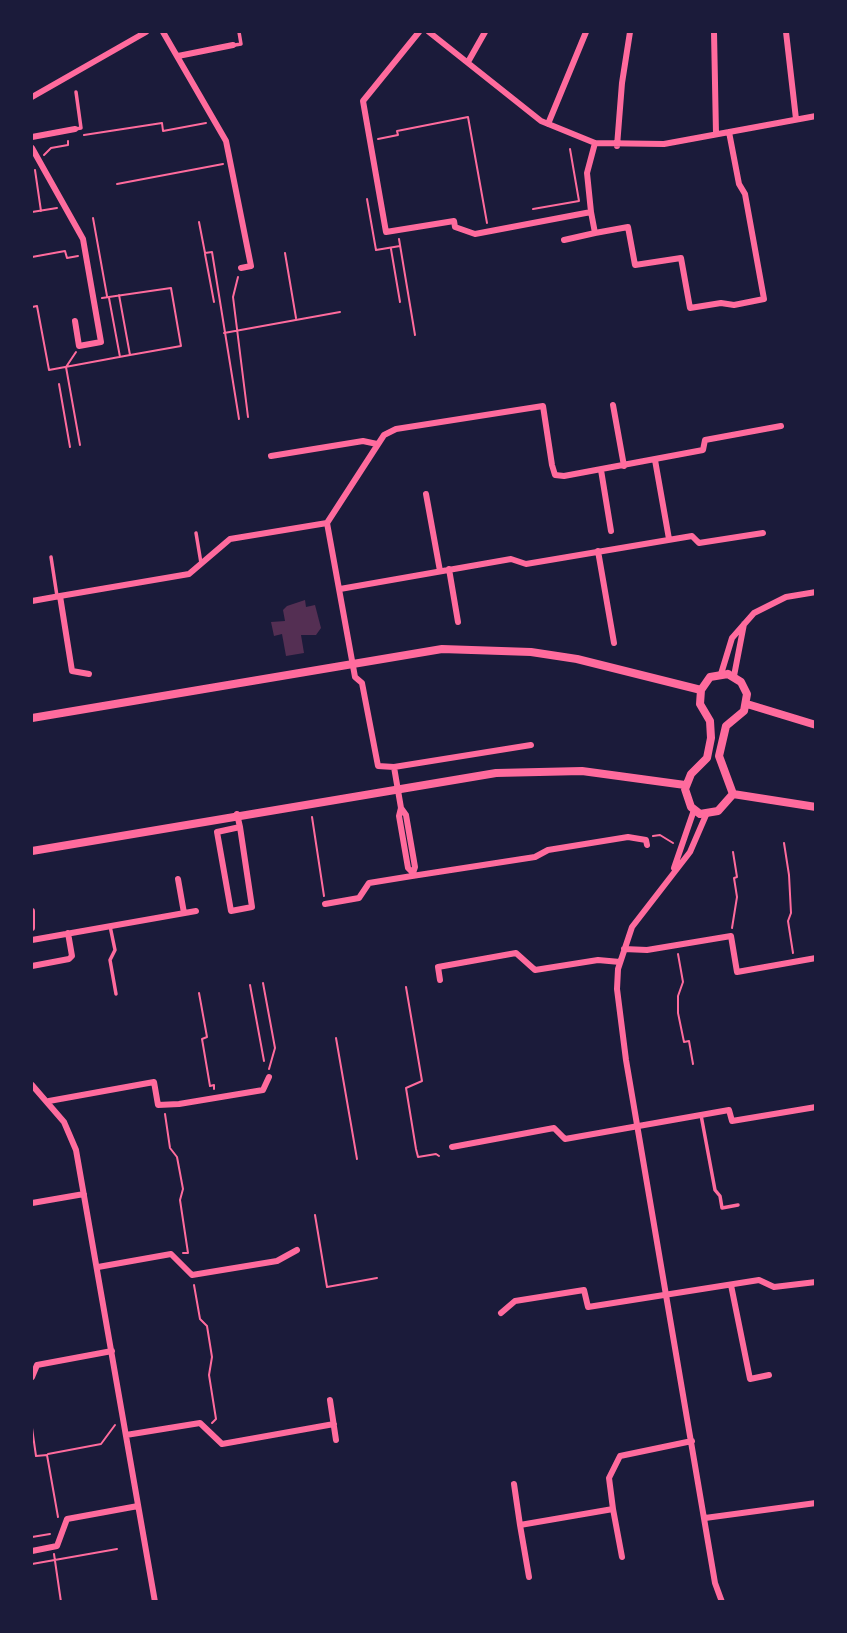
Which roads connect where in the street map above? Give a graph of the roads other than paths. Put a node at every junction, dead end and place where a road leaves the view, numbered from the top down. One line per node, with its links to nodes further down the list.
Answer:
1 (146, 32): 15 (street)
2 (163, 32): 12 (street)
3 (239, 32): 11 (lane)
4 (419, 32): 26 (street)
5 (429, 32): 13 (street)
6 (485, 32): 13 (street)
7 (586, 32): 18 (street)
8 (630, 32): 24 (street)
9 (714, 32): 21 (street)
10 (786, 32): 17 (street)
11 (233, 45): 12 (street)
12 (178, 56): 29 (street)
13 (468, 62): 18 (street)
14 (76, 92): 20 (lane)
15 (32, 97)
16 (816, 116): 17 (street)
17 (796, 119): 19 (street)
18 (548, 124): 23 (street)
19 (729, 132): 21 (street); 27 (street)
20 (77, 133): 22 (street)
21 (716, 134): 24 (street)
22 (32, 137)
23 (595, 143): 24 (street); 26 (street)
24 (617, 146)
25 (32, 148): 30 (street)
26 (591, 212): 27 (street)
27 (595, 233): 28 (street)
28 (564, 240)
29 (241, 268)
30 (75, 321)
31 (613, 405): 36 (street)
32 (781, 426): 35 (street)
33 (377, 444): 34 (street); 37 (street); 39 (street)
34 (271, 456)
35 (655, 460): 36 (street); 43 (street)
36 (624, 466): 37 (street)
37 (601, 470): 40 (street)
38 (426, 494): 48 (street)
39 (327, 523): 46 (street); 49 (street)
40 (611, 531)
41 (196, 533): 46 (lane)
42 (763, 533): 43 (street)
43 (669, 539): 44 (street)
44 (598, 551): 47 (street); 55 (street)
45 (51, 557): 51 (lane)
46 (202, 565): 51 (street)
47 (449, 569): 48 (street); 53 (street)
48 (440, 571): 49 (street)
49 (340, 589): 56 (street)
50 (816, 592): 54 (street)
51 (59, 596): 52 (street); 57 (street)
52 (32, 601)
53 (458, 622)
54 (744, 624): 58 (street); 59 (street)
55 (614, 643)
56 (353, 662): 60 (street); 62 (street); 65 (street)
57 (89, 674)
58 (721, 674): 59 (street); 60 (street)
59 (734, 676): 61 (street)
60 (701, 690): 66 (street)
61 (747, 704): 63 (street); 68 (street)
62 (32, 718)
63 (816, 725)
64 (531, 745): 65 (street)
65 (394, 768): 67 (street)
66 (685, 785): 67 (street); 70 (street)
67 (398, 788): 71 (street); 77 (street)
68 (733, 794): 69 (street); 72 (street)
69 (816, 807)
70 (694, 810): 72 (street); 76 (street)
71 (237, 814): 73 (street); 75 (street)
72 (706, 815): 76 (street)
73 (240, 827): 73 (street)
74 (646, 842): 77 (street)
75 (32, 851)
76 (673, 870): 87 (street)
77 (412, 874): 79 (street)
78 (178, 879): 82 (street)
79 (325, 904)
80 (32, 911): 84 (street)
81 (196, 911): 82 (street)
82 (184, 913): 83 (street)
83 (110, 926): 85 (street); 92 (lane)
84 (32, 928)
85 (68, 933): 86 (street); 90 (street)
86 (32, 939)
87 (624, 949): 88 (street); 89 (street)
88 (816, 958)
89 (620, 962): 91 (street); 98 (street)
90 (32, 965)
91 (440, 980)
92 (116, 994)
93 (269, 1077): 95 (street)
94 (32, 1085): 95 (street)
95 (49, 1101): 100 (street)
96 (816, 1107): 97 (street)
97 (701, 1115): 98 (street); 102 (lane)
98 (638, 1126): 99 (street); 107 (street)
99 (452, 1147)
100 (84, 1194): 101 (street); 104 (street)
101 (32, 1203)
102 (738, 1205)
103 (296, 1250): 104 (street)
104 (97, 1267): 109 (street)
105 (816, 1282): 106 (street)
106 (731, 1285): 107 (street); 110 (street)
107 (667, 1295): 108 (street); 116 (street)
108 (501, 1313)
109 (113, 1351): 111 (street); 114 (street)
110 (769, 1375)
111 (32, 1377)
112 (330, 1400): 113 (street)
113 (334, 1424): 114 (street); 115 (street)
114 (126, 1435): 119 (street)
115 (337, 1440)
116 (692, 1441): 120 (street); 121 (street)
117 (514, 1484): 122 (street)
118 (816, 1503): 121 (street)
119 (138, 1506): 123 (street); 126 (street)
120 (613, 1509): 122 (street); 124 (street)
121 (705, 1518): 127 (street)
122 (520, 1525): 125 (street)
123 (32, 1551)
124 (622, 1558)
125 (529, 1577)
126 (155, 1601)
127 (722, 1601)

